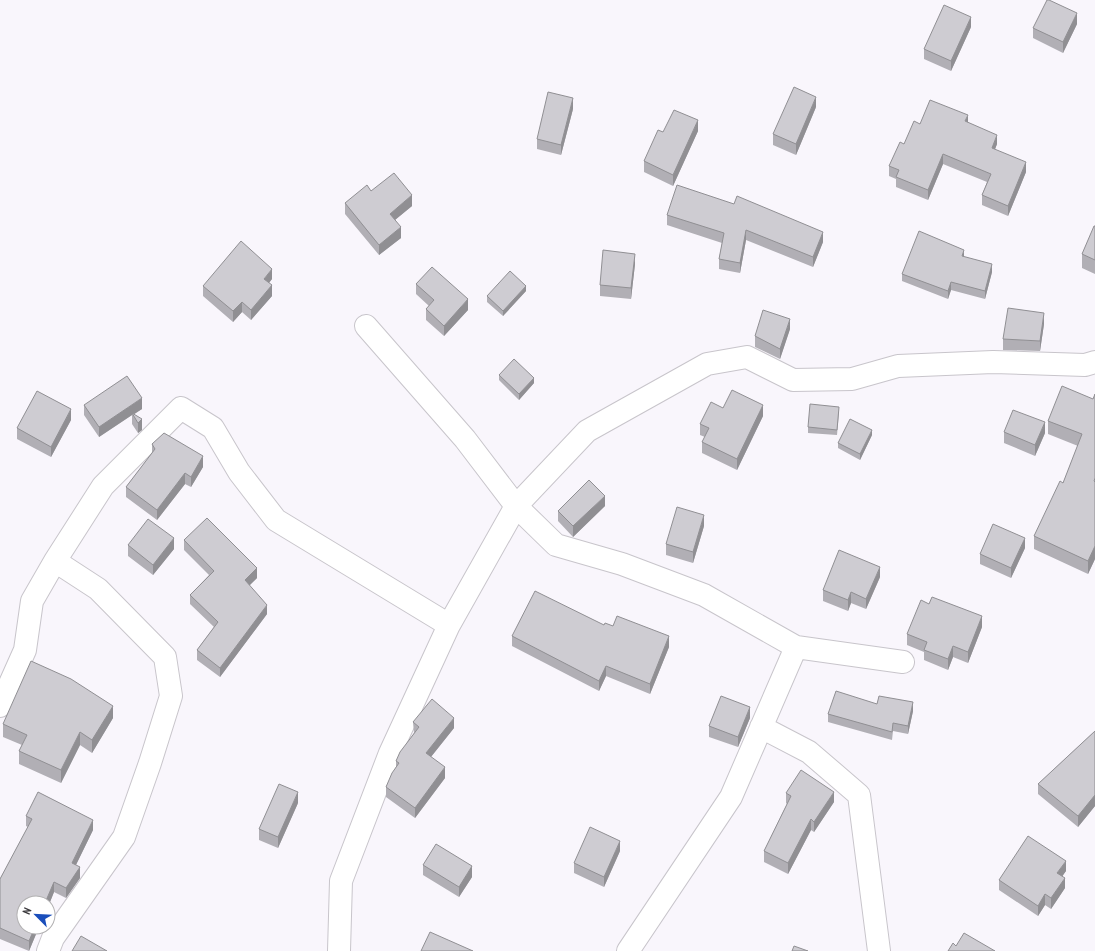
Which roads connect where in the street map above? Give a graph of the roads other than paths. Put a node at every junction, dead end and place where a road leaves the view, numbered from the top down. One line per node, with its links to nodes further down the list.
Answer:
1 (366, 326): 3 (street)
2 (1095, 362): 3 (street)
3 (516, 506): 5 (street); 6 (street)
4 (55, 561): 5 (street); 8 (street); 10 (street)
5 (449, 625): 11 (street)
6 (796, 647): 7 (street); 9 (street)
7 (903, 662)
8 (0, 706)
9 (761, 727): 12 (street); 13 (street)
10 (48, 951)
11 (339, 951)
12 (628, 951)
13 (879, 951)

